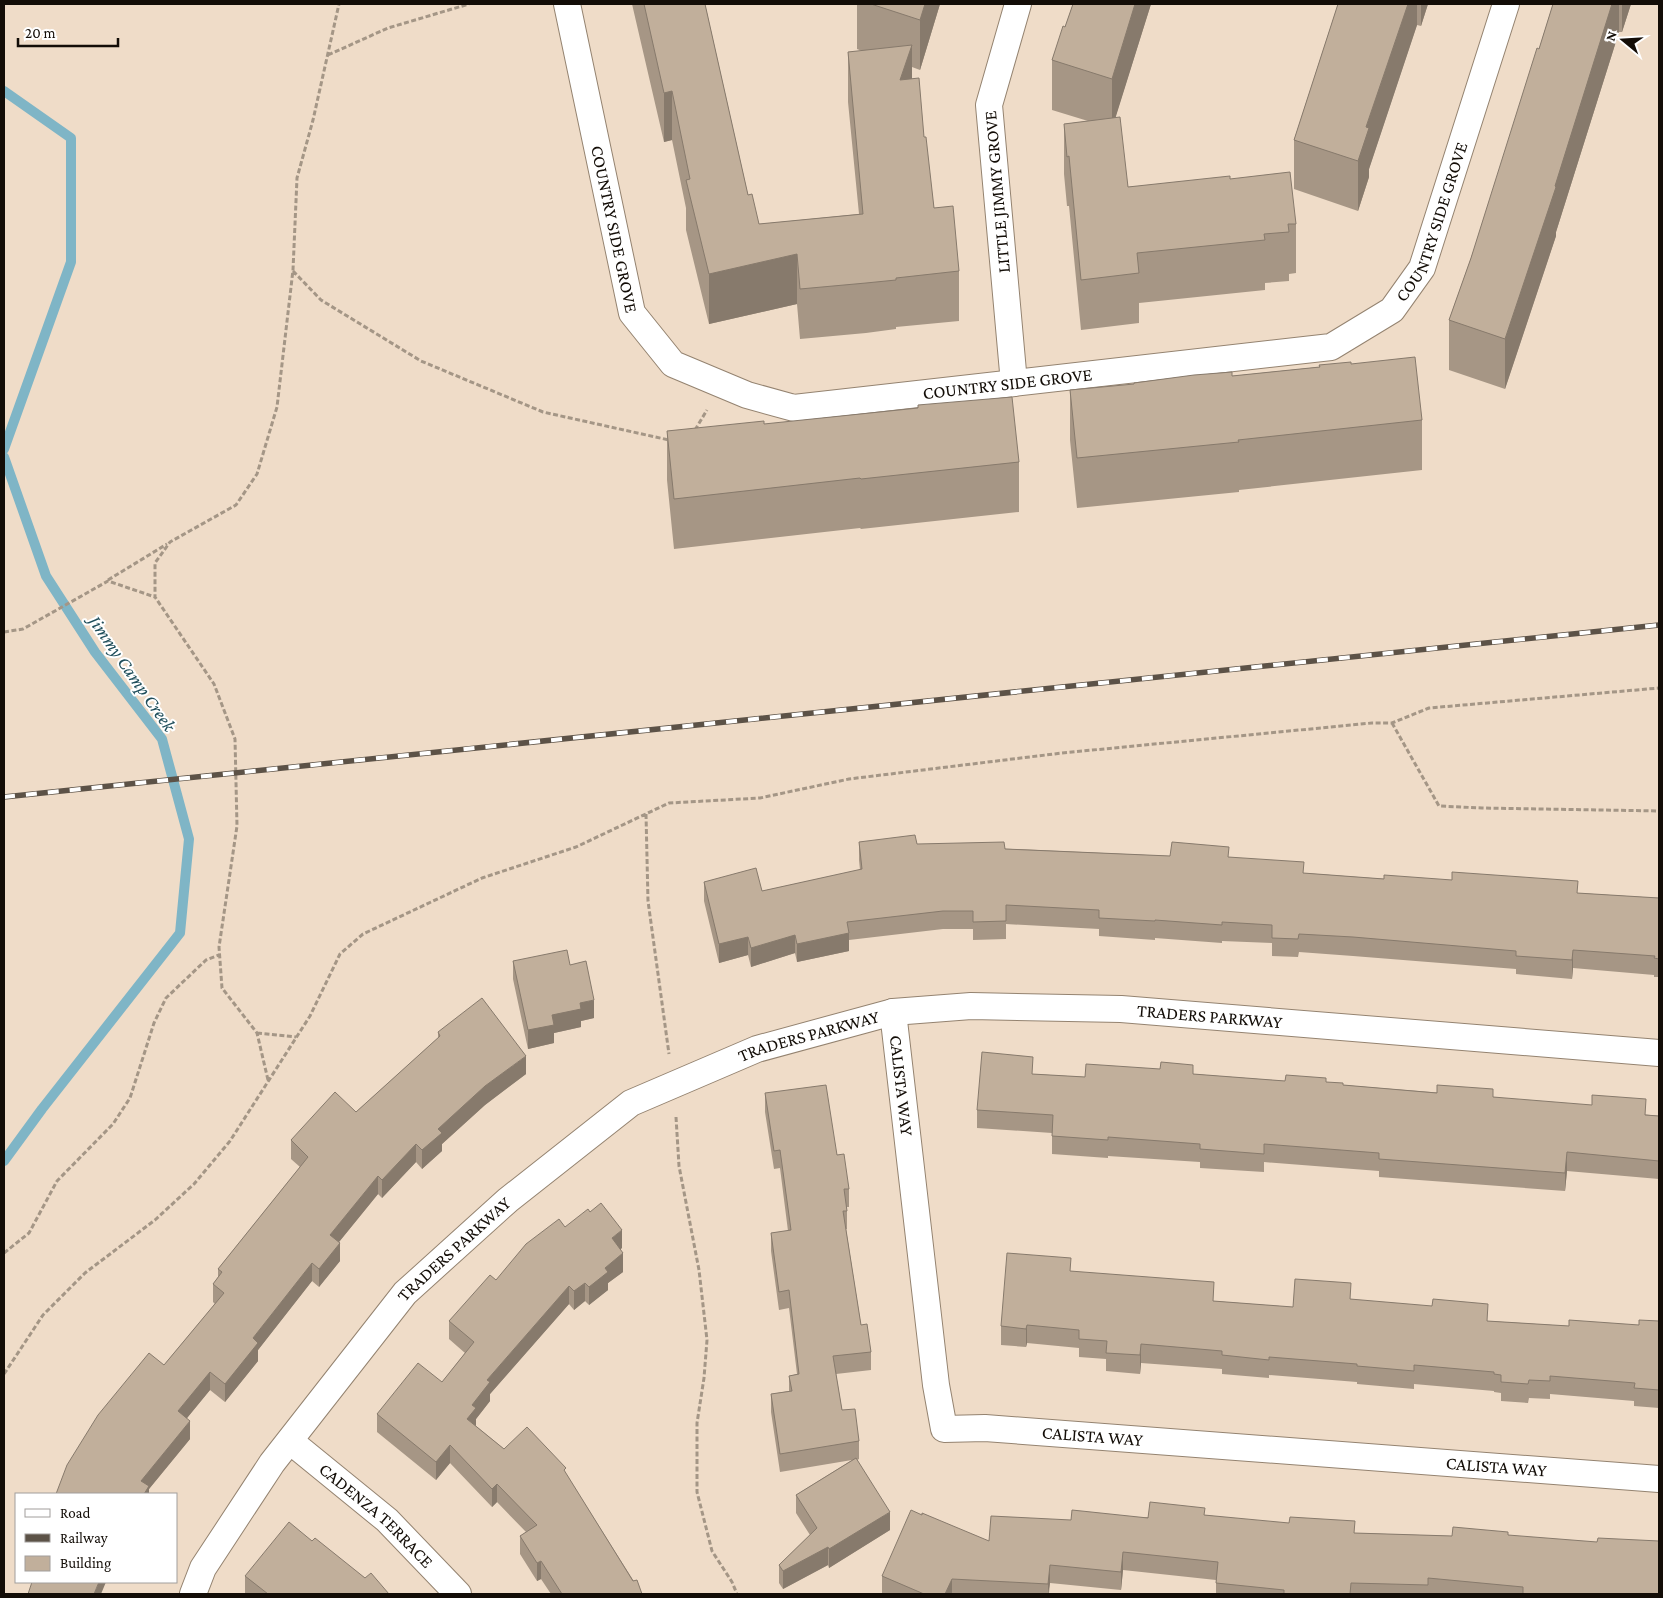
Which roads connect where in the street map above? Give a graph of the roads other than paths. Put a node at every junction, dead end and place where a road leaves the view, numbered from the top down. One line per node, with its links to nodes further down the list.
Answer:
1 (567, 4): 4 (street, COUNTRY SIDE GROVE)
2 (1018, 4): 4 (street, LITTLE JIMMY GROVE)
3 (1506, 4): 4 (street, COUNTRY SIDE GROVE)
4 (1014, 383)
5 (892, 1012): 6 (street, TRADERS PARKWAY); 7 (street, TRADERS PARKWAY); 8 (street, CALISTA WAY)
6 (1659, 1053)
7 (290, 1441): 9 (street, TRADERS PARKWAY); 10 (street, CADENZA TERRACE)
8 (1659, 1479)
9 (193, 1594)
10 (458, 1594)

